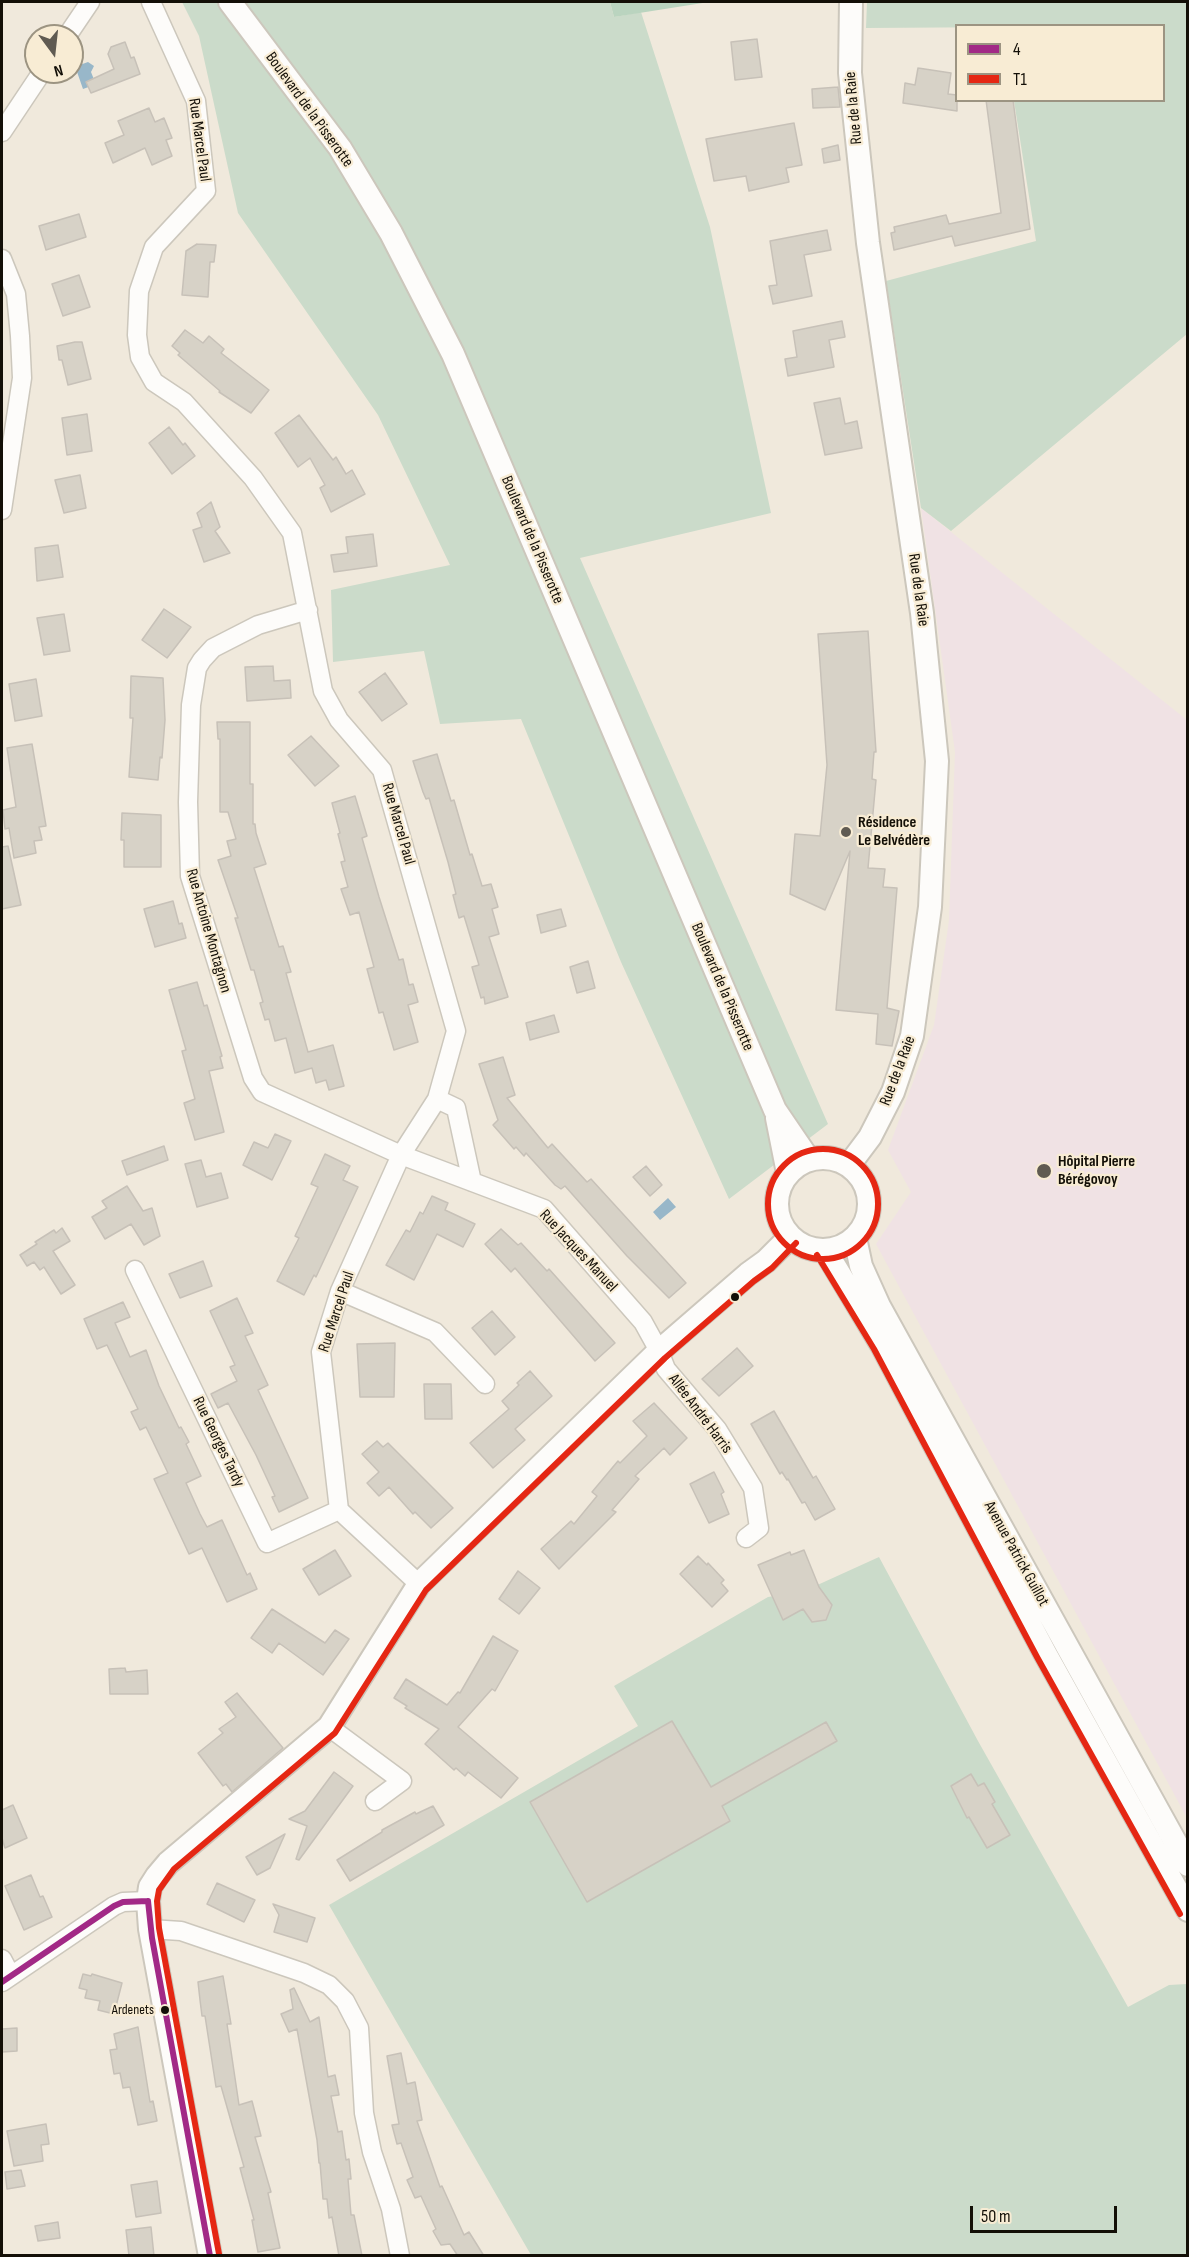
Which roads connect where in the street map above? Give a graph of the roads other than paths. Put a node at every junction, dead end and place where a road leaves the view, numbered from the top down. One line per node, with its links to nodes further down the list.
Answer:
1 (90, 2): 5 (street)
2 (151, 2): 10 (street, Rue Marcel Paul)
3 (230, 2): 12 (street, Boulevard de la Pisserotte)
4 (851, 2): 15 (street, Rue de la Raie)
5 (75, 24)
6 (34, 84): 7 (street)
7 (2, 132)
8 (2, 259): 9 (street)
9 (2, 510)
10 (308, 610): 11 (street, Rue Marcel Paul); 13 (street, Rue Antoine Montagnon)
11 (437, 1099): 13 (street, Rue Marcel Paul); 17 (street)
12 (775, 1110): 14 (street, Boulevard de la Pisserotte); 16 (street, Boulevard de la Pisserotte)
13 (401, 1155): 17 (street, Rue Jacques Manuel); 22 (street, Rue Marcel Paul)
14 (809, 1160): 15 (street); 16 (street)
15 (849, 1165): 19 (street)
16 (788, 1173): 18 (street)
17 (472, 1182): 23 (street, Rue Jacques Manuel)
18 (790, 1237): 20 (street); 23 (street)
19 (855, 1238): 20 (street); 30 (street, Avenue Patrick Guillot)
20 (825, 1250): 32 (street, Avenue Patrick Guillot)
21 (135, 1270): 25 (street, Rue Georges Tardy)
22 (340, 1291): 24 (street); 25 (street, Rue Marcel Paul)
23 (659, 1351): 26 (street, Allée André Harris); 27 (street)
24 (485, 1384)
25 (339, 1510): 27 (street)
26 (746, 1538)
27 (419, 1584): 28 (street)
28 (329, 1727): 29 (street); 31 (street)
29 (375, 1801)
30 (1188, 1865)
31 (148, 1901): 33 (street); 35 (street)
32 (1188, 1910)
33 (150, 1929): 36 (street); 37 (street)
34 (2, 1959): 35 (street)
35 (6, 1979)
36 (210, 2256)
37 (400, 2256)

